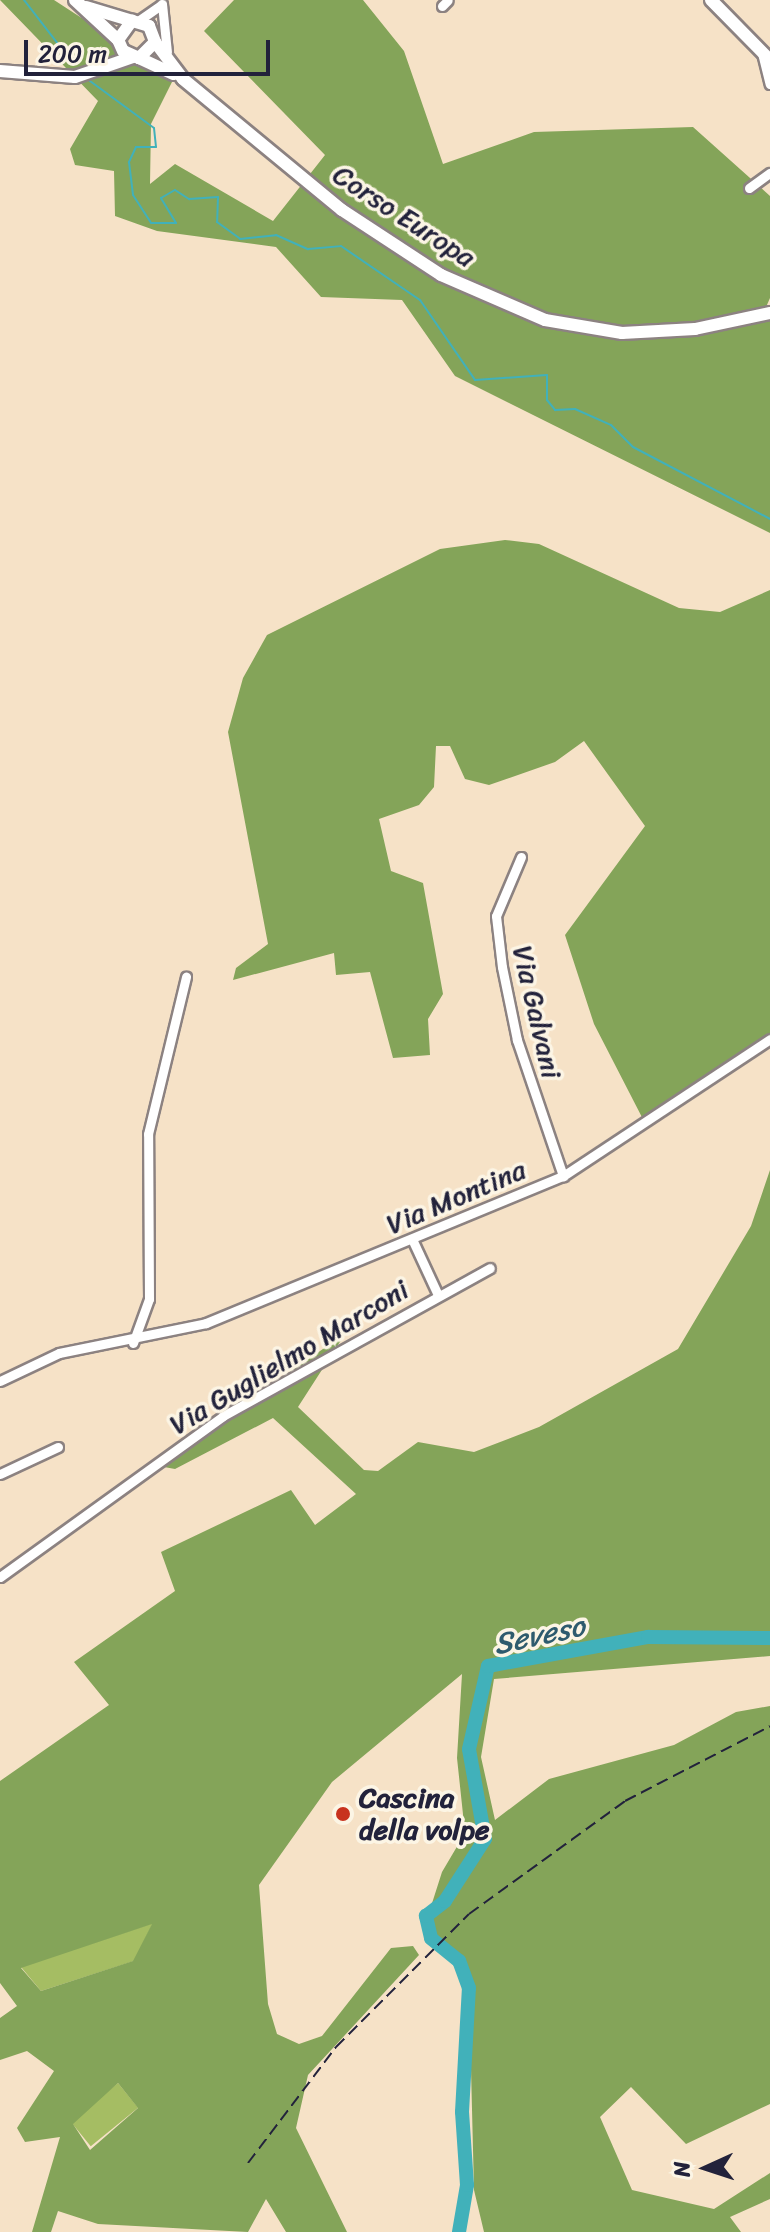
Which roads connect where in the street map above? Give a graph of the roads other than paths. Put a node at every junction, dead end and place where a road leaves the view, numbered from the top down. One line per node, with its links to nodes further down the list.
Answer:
1 (711, 0): 7 (main road)
2 (162, 2): 4 (street); 5 (street); 11 (street)
3 (80, 4): 4 (main road, Corso Europa); 6 (main road, Corso Europa)
4 (135, 21): 5 (main road, Corso Europa); 6 (main road)
5 (155, 39): 8 (main road); 11 (main road, Corso Europa)
6 (119, 43): 8 (main road, Corso Europa); 9 (main road)
7 (766, 56): 12 (street)
8 (136, 58): 9 (main road); 11 (main road, Corso Europa)
9 (106, 65): 10 (main road)
10 (0, 71)
11 (183, 79): 15 (main road, Corso Europa)
12 (770, 84)
13 (770, 173): 14 (street)
14 (749, 188)
15 (770, 313)
16 (521, 857): 19 (street, Via Galvani)
17 (186, 977): 23 (street)
18 (770, 1039): 19 (street, Via Montina)
19 (563, 1176): 20 (street, Via Montina)
20 (412, 1239): 22 (street); 23 (street, Via Montina)
21 (490, 1268): 22 (street, Via Guglielmo Marconi)
22 (438, 1295): 27 (street, Via Guglielmo Marconi)
23 (133, 1343): 24 (street, Via Montina)
24 (0, 1381)
25 (58, 1447): 26 (street)
26 (0, 1474)
27 (0, 1577)

